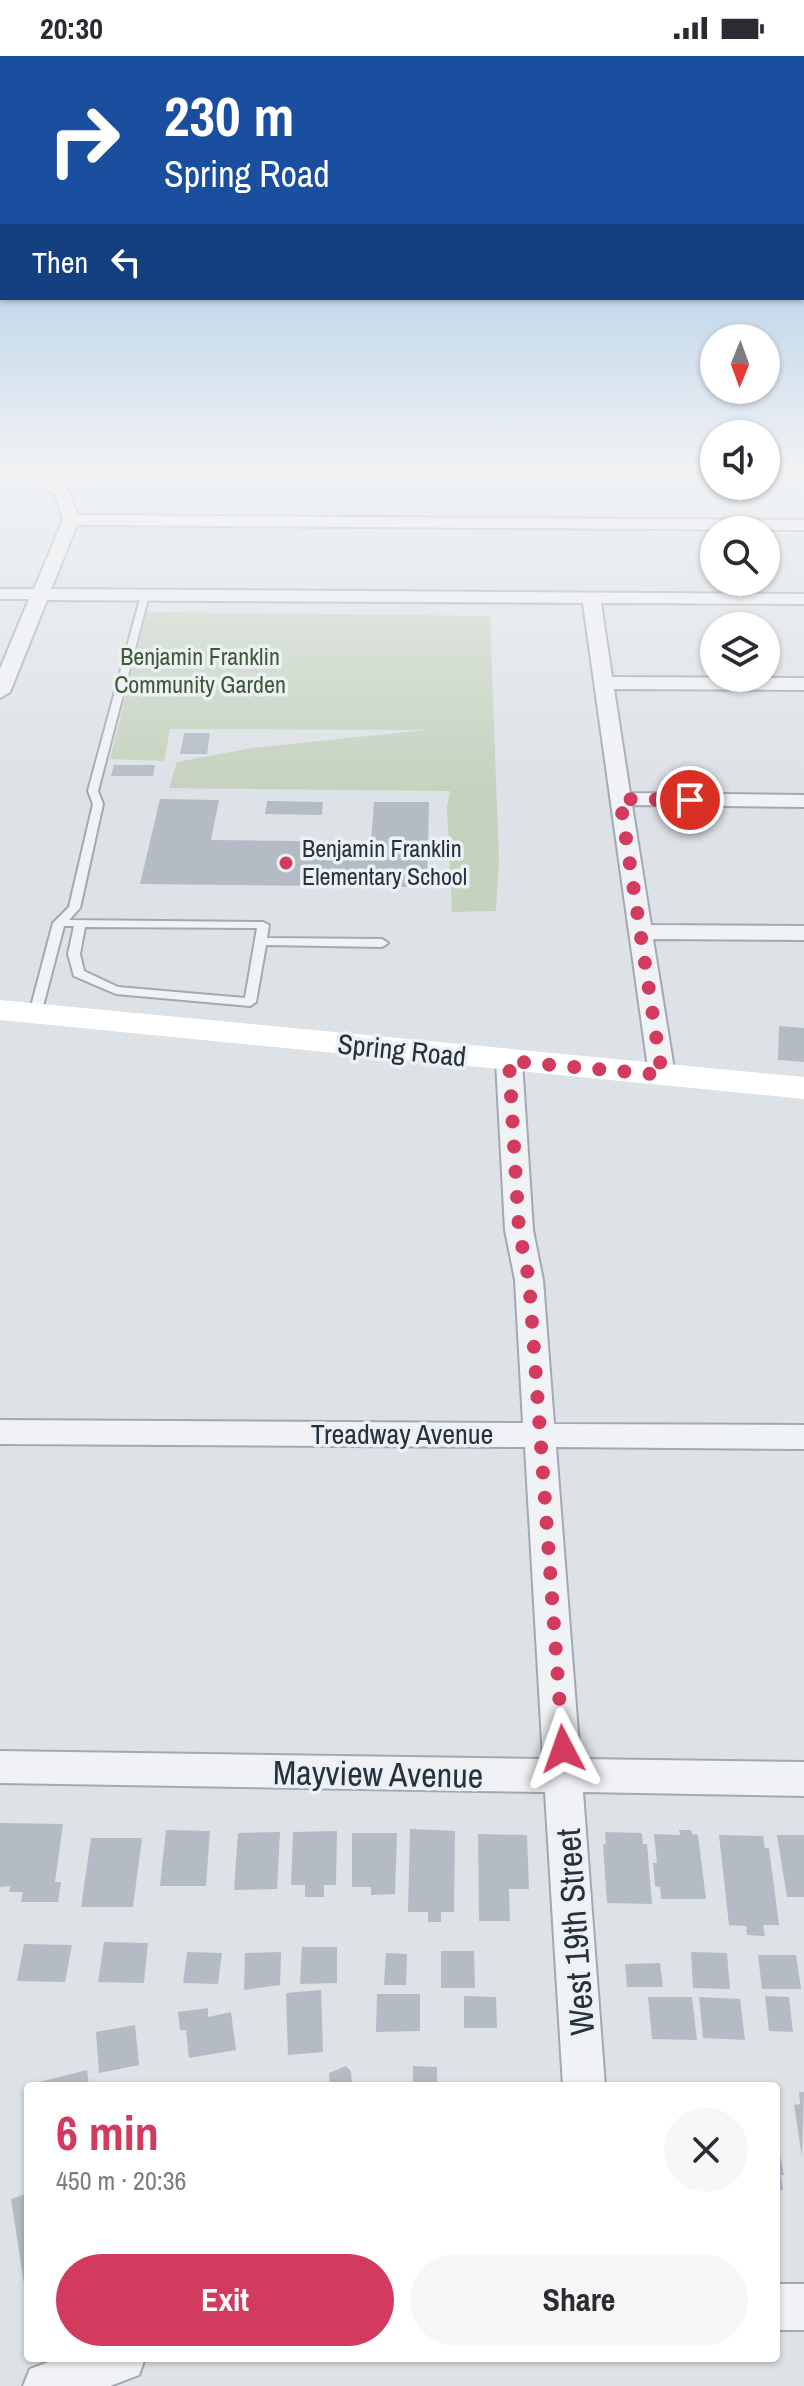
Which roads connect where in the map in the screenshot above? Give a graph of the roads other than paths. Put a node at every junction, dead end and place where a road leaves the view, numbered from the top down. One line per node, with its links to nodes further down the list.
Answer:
1 (46, 575): 3 (street)
2 (0, 594): 3 (street)
3 (37, 595): 4 (street); 9 (street)
4 (145, 595): 5 (street); 12 (lane)
5 (591, 598): 6 (street); 7 (street)
6 (804, 599)
7 (604, 683): 8 (street); 10 (street)
8 (804, 684)
9 (0, 692)
10 (620, 799): 11 (street); 14 (street)
11 (804, 801)
12 (59, 923): 13 (lane); 18 (lane)
13 (80, 923): 16 (lane); 16 (lane)
14 (643, 932): 15 (street); 20 (street)
15 (804, 933)
16 (261, 941): 17 (lane)
17 (382, 943)
18 (17, 1012): 19 (street, Spring Road)
19 (509, 1061): 20 (street, Spring Road); 23 (street, West 19th Street)
20 (662, 1075): 21 (street, Spring Road)
21 (804, 1088)
22 (0, 1432): 23 (street, Treadway Avenue)
23 (539, 1434): 24 (street, Treadway Avenue); 26 (street, West 19th Street)
24 (804, 1437)
25 (0, 1767): 26 (street, Mayview Avenue)
26 (565, 1777): 27 (street, Mayview Avenue); 28 (street, West 19th Street)
27 (804, 1779)
28 (584, 2082)
29 (780, 2307): 30 (street)
30 (804, 2307)
31 (111, 2362): 32 (street)
32 (47, 2386)

